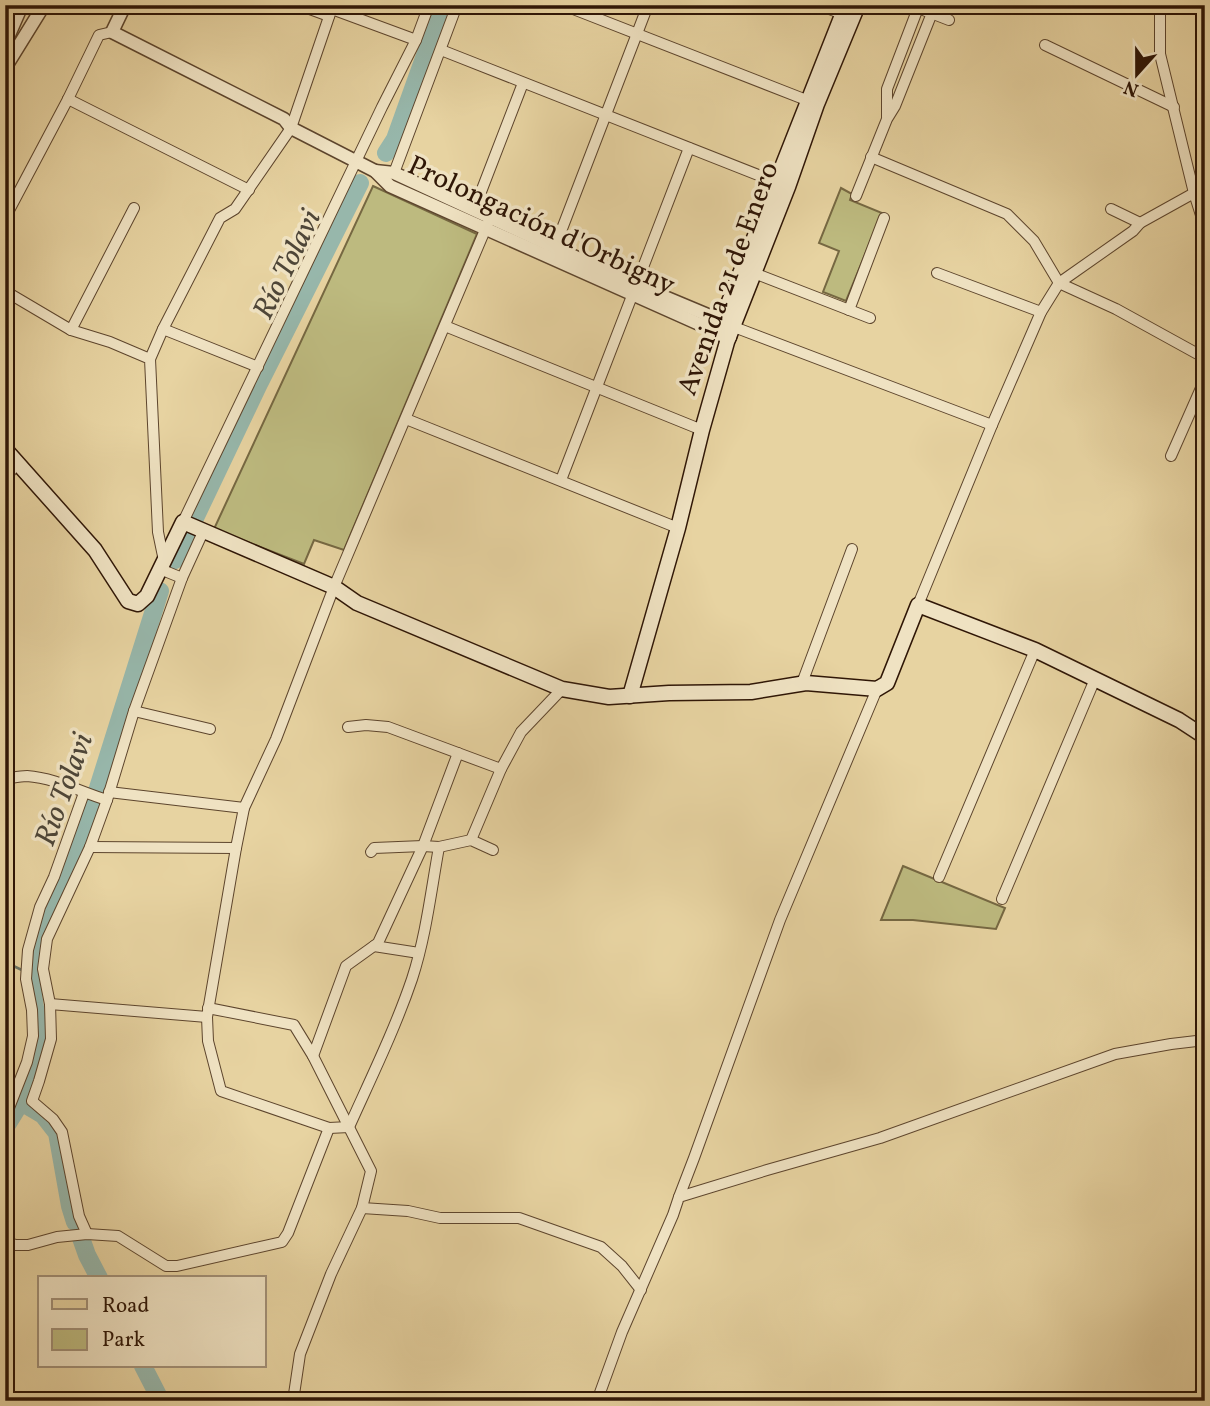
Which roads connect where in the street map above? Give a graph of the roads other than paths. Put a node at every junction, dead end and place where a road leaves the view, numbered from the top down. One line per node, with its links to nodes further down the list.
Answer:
1 (22, 5): 19 (street)
2 (44, 5): 22 (street)
3 (125, 5): 16 (street)
4 (299, 5): 12 (street)
5 (429, 5): 18 (street)
6 (457, 5): 21 (street)
7 (563, 5): 17 (street)
8 (648, 5): 17 (street)
9 (819, 5): 13 (street)
10 (1160, 5): 26 (street)
11 (915, 6): 14 (street); 28 (street)
12 (331, 10): 18 (street); 29 (street)
13 (850, 11): 25 (main road, Avenida 21 de Enero)
14 (932, 13): 15 (street); 28 (street)
15 (949, 20)
16 (112, 32): 24 (street); 29 (street, Prolongación d'Orbigny)
17 (637, 34): 25 (street); 27 (street)
18 (416, 40): 32 (street)
19 (5, 44)
20 (1045, 45): 26 (street)
21 (441, 50): 23 (street); 34 (street)
22 (5, 68)
23 (523, 83): 27 (street); 42 (street)
24 (68, 99): 36 (street); 43 (street)
25 (813, 103): 35 (main road, Avenida 21 de Enero)
26 (1174, 107): 37 (street)
27 (606, 115): 30 (street); 48 (street)
28 (887, 119): 31 (street)
29 (291, 128): 32 (street, Prolongación d'Orbigny); 36 (street)
30 (689, 148): 35 (street); 52 (street)
31 (871, 157): 38 (street); 51 (street)
32 (357, 162): 33 (street, Prolongación d'Orbigny); 63 (street)
33 (375, 171): 34 (street, Prolongación d'Orbigny); 45 (street, Prolongación d'Orbigny)
34 (394, 173): 42 (street, Prolongación d'Orbigny)
35 (782, 185): 49 (main road, Avenida 21 de Enero); 59 (main road, Avenida 21 de Enero)
36 (249, 190): 58 (street)
37 (1194, 193): 39 (street); 46 (street); 47 (street)
38 (856, 196)
39 (1205, 196)
40 (134, 208): 60 (street)
41 (1111, 209): 46 (street)
42 (474, 210): 45 (street, Prolongación d'Orbigny)
43 (5, 218)
44 (884, 218): 54 (street)
45 (488, 223): 48 (street, Prolongación d'Orbigny); 52 (street, Prolongación d'Orbigny); 57 (street)
46 (1140, 223): 51 (street)
47 (1205, 228)
48 (555, 247): 52 (street, Prolongación d'Orbigny)
49 (754, 273): 54 (street); 59 (main road, Avenida 21 de Enero)
50 (937, 273): 55 (street)
51 (1059, 282): 55 (street); 61 (street)
52 (635, 290): 59 (street, Prolongación d'Orbigny); 65 (street)
53 (5, 291): 60 (street)
54 (849, 310): 56 (street)
55 (1041, 312): 67 (street)
56 (870, 318)
57 (445, 326): 65 (street); 66 (street)
58 (163, 329): 62 (street); 63 (street)
59 (725, 329): 67 (street); 68 (main road, Avenida 21 de Enero)
60 (71, 330): 62 (street)
61 (1205, 358)
62 (150, 359): 78 (street)
63 (258, 367): 74 (street)
64 (1205, 379): 70 (street)
65 (597, 388): 68 (street); 73 (street)
66 (406, 419): 73 (street); 80 (street)
67 (992, 425): 81 (street)
68 (702, 430): 75 (main road, Avenida 21 de Enero)
69 (5, 449): 71 (main road)
70 (1171, 456)
71 (17, 463): 72 (street); 78 (main road)
72 (5, 479)
73 (561, 480): 75 (street)
74 (183, 522): 76 (main road); 78 (main road)
75 (678, 528): 87 (main road, Avenida 21 de Enero)
76 (203, 532): 79 (street); 80 (main road)
77 (852, 549): 84 (street)
78 (162, 565): 79 (street)
79 (182, 578): 88 (street)
80 (334, 587): 85 (main road); 97 (street)
81 (918, 605): 82 (main road); 86 (main road)
82 (1035, 650): 83 (main road); 105 (street)
83 (1095, 679): 91 (main road); 106 (street)
84 (802, 683): 86 (main road); 87 (main road)
85 (562, 689): 87 (main road); 93 (street)
86 (877, 689): 116 (street)
87 (630, 696)
88 (134, 711): 90 (street); 96 (street)
89 (348, 727): 92 (street)
90 (210, 729)
91 (1205, 737)
92 (458, 753): 93 (street); 99 (street)
93 (501, 769): 98 (street)
94 (5, 779): 95 (street)
95 (85, 793): 96 (street); 113 (street)
96 (108, 797): 97 (street); 100 (street)
97 (244, 808): 102 (street)
98 (471, 840): 101 (street); 103 (street)
99 (424, 846): 101 (street); 104 (street); 107 (street)
100 (90, 847): 102 (street); 109 (street)
101 (439, 847): 108 (street)
102 (236, 848): 110 (street)
103 (493, 850)
104 (371, 852)
105 (939, 877)
106 (1002, 900)
107 (374, 946): 108 (street); 112 (street)
108 (419, 953): 114 (street)
109 (50, 1004): 110 (street); 118 (street)
110 (208, 1013): 112 (street); 115 (street)
111 (1205, 1040): 116 (street)
112 (313, 1056): 114 (street)
113 (5, 1118)
114 (349, 1126): 115 (street); 117 (street)
115 (329, 1128): 118 (street)
116 (679, 1197): 120 (street)
117 (362, 1208): 120 (street); 122 (street)
118 (87, 1234): 119 (street)
119 (5, 1242)
120 (641, 1290): 123 (street)
121 (1205, 1392): 124 (main road)
122 (293, 1401)
123 (597, 1401)
124 (1198, 1401)

